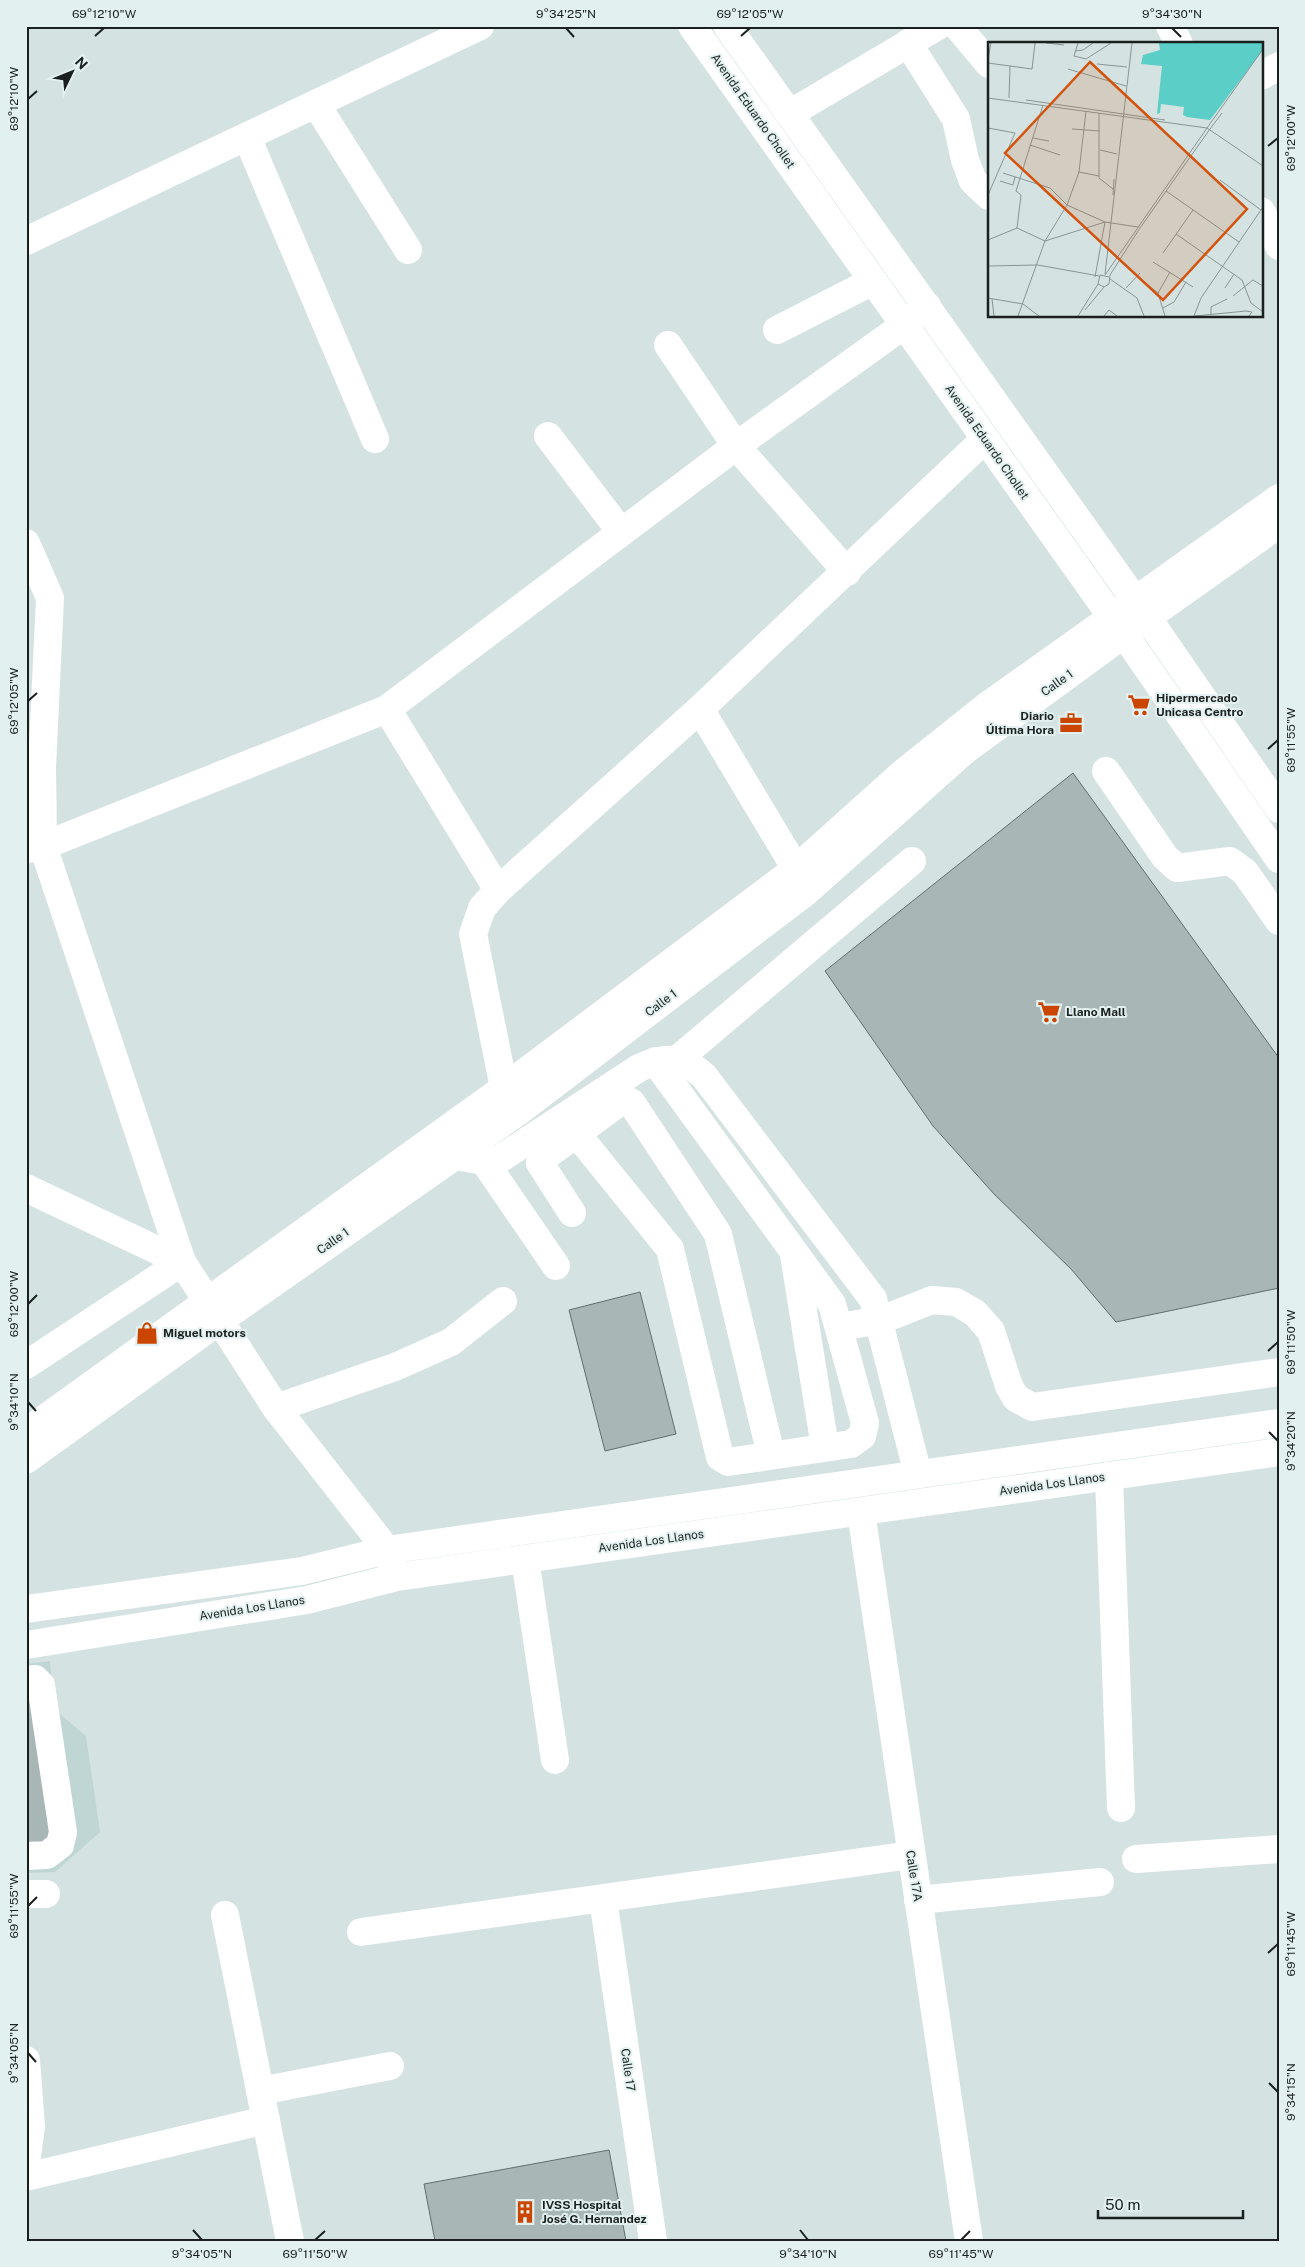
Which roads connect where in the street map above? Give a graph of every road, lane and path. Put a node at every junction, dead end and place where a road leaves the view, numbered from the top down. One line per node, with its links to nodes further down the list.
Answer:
1 (480, 26): 12 (street)
2 (692, 26): 18 (street, Avenida Eduardo Chollet)
3 (727, 26): 13 (street)
4 (938, 26): 8 (street)
5 (957, 26): 9 (street)
6 (1170, 26): 7 (street)
7 (1178, 42)
8 (908, 43): 13 (street); 15 (street)
9 (988, 63)
10 (1279, 66): 11 (street)
11 (1262, 75)
12 (316, 104): 14 (street); 17 (street)
13 (789, 114): 19 (street)
14 (247, 137): 16 (street); 24 (street)
15 (988, 195)
16 (26, 241)
17 (408, 250)
18 (873, 281): 20 (street, Avenida Eduardo Chollet); 21 (street)
19 (927, 306): 20 (street); 32 (street)
20 (904, 325): 25 (street, Avenida Eduardo Chollet); 26 (street)
21 (777, 330)
22 (668, 345): 26 (street)
23 (548, 436): 29 (street)
24 (375, 439)
25 (985, 439): 31 (street); 33 (street, Avenida Eduardo Chollet)
26 (736, 446): 29 (street); 31 (street)
27 (1279, 498): 32 (street, Calle 1)
28 (1278, 527): 32 (street, Calle 1)
29 (621, 532): 35 (street)
30 (26, 543): 40 (street)
31 (847, 572): 34 (street)
32 (1140, 608): 33 (street, Calle 1); 36 (street)
33 (1117, 625): 41 (street, Avenida Eduardo Chollet); 43 (street, Calle 1); 49 (street, Calle 1)
34 (700, 709): 43 (street); 44 (street)
35 (387, 710): 40 (street); 44 (street)
36 (1246, 760): 37 (street); 39 (street)
37 (1279, 770)
38 (1106, 771): 45 (street)
39 (1279, 808)
40 (35, 847): 54 (street)
41 (1279, 859)
42 (912, 861): 46 (street)
43 (796, 869): 47 (street, Calle 1)
44 (498, 890): 47 (street)
45 (1279, 921)
46 (667, 1060): 50 (street); 53 (street); 58 (street)
47 (504, 1088): 57 (street, Calle 1)
48 (576, 1133): 52 (street); 67 (street); 67 (street)
49 (455, 1156): 50 (street); 57 (street, Calle 1)
50 (484, 1161): 55 (street)
51 (26, 1188): 54 (street)
52 (572, 1213)
53 (792, 1246): 59 (street); 65 (street)
54 (182, 1262): 57 (street); 60 (street)
55 (556, 1266)
56 (503, 1301): 62 (street)
57 (214, 1311): 62 (street); 64 (street, Calle 1); 68 (street, Calle 1)
58 (880, 1320): 59 (street); 61 (street); 69 (street)
59 (840, 1328): 65 (street)
60 (26, 1365)
61 (1279, 1372)
62 (276, 1408): 72 (street)
63 (1279, 1424): 69 (street)
64 (26, 1432)
65 (825, 1447): 67 (street)
66 (1279, 1452): 70 (street, Avenida Los Llanos)
67 (771, 1456)
68 (26, 1460)
69 (918, 1474): 72 (street)
70 (1109, 1476): 71 (street, Avenida Los Llanos); 79 (street)
71 (861, 1512): 73 (street, Avenida Los Llanos); 81 (street, Calle 17A)
72 (387, 1550): 74 (street); 75 (street)
73 (525, 1559): 74 (street, Avenida Los Llanos); 78 (street)
74 (397, 1577): 76 (street, Avenida Los Llanos)
75 (26, 1609)
76 (26, 1645)
77 (26, 1680): 82 (street)
78 (555, 1760)
79 (1121, 1808)
80 (1279, 1849): 83 (street)
81 (911, 1855): 85 (street); 86 (street, Calle 17A)
82 (26, 1856)
83 (1136, 1859)
84 (1100, 1882): 86 (street)
85 (603, 1899): 88 (street); 96 (street, Calle 17)
86 (918, 1900): 97 (street, Calle 17A)
87 (225, 1915): 91 (street)
88 (361, 1932)
89 (26, 2060): 93 (street)
90 (390, 2066): 91 (street)
91 (260, 2091): 92 (street)
92 (266, 2120): 94 (street); 95 (street)
93 (26, 2164)
94 (26, 2177)
95 (290, 2241)
96 (653, 2241)
97 (969, 2241)

